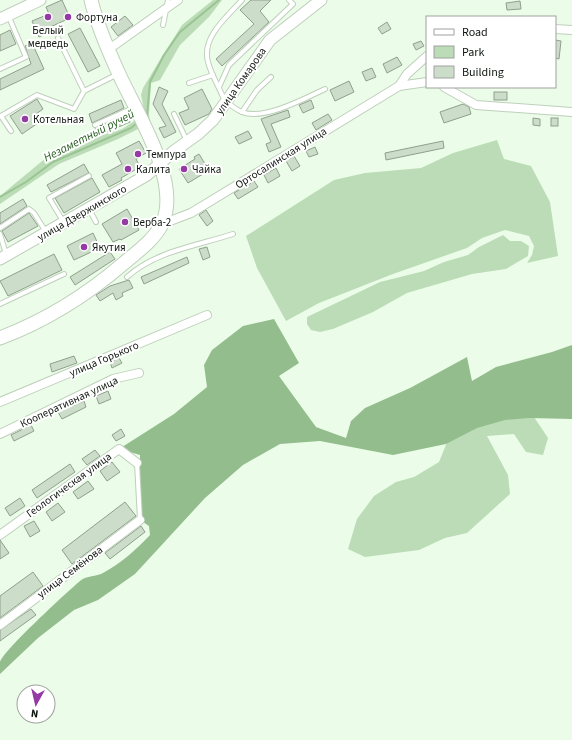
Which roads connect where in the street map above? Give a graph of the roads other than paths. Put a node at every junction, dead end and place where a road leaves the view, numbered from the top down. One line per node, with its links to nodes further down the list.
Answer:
1 (40, 0): 9 (street)
2 (91, 0): 14 (main road)
3 (168, 0): 8 (lane)
4 (178, 0): 8 (street)
5 (242, 0): 18 (lane)
6 (289, 0): 23 (lane)
7 (321, 0): 27 (street, улица Комарова)
8 (164, 10): 10 (lane); 14 (street)
9 (4, 17): 16 (lane)
10 (163, 25)
11 (556, 29): 12 (street)
12 (572, 30)
13 (58, 38): 26 (lane)
14 (109, 49): 17 (main road)
15 (426, 57): 22 (street, Ортосалинская улица)
16 (0, 69)
17 (119, 74): 26 (lane); 28 (main road)
18 (213, 74): 21 (lane); 23 (lane)
19 (271, 77): 29 (lane)
20 (426, 82): 22 (street, Ортосалинская улица)
21 (189, 83)
22 (399, 86): 40 (street, Ортосалинская улица)
23 (219, 87): 27 (lane)
24 (446, 88): 30 (street)
25 (325, 90): 29 (lane)
26 (84, 91): 33 (lane)
27 (227, 101): 29 (lane); 34 (street, улица Комарова)
28 (138, 111): 32 (lane); 35 (main road)
29 (242, 112)
30 (572, 112)
31 (174, 114): 34 (lane)
32 (95, 125)
33 (11, 131)
34 (187, 142): 35 (street, улица Комарова)
35 (161, 163): 37 (street, улица Дзержинского); 40 (main road)
36 (89, 176): 39 (lane)
37 (89, 209): 38 (lane); 39 (street, улица Дзержинского)
38 (96, 222)
39 (65, 223): 42 (street, улица Дзержинского)
40 (162, 224): 46 (main road)
41 (0, 228): 42 (lane)
42 (47, 233): 45 (street, улица Дзержинского)
43 (0, 234): 45 (lane)
44 (233, 234): 46 (lane)
45 (3, 258)
46 (138, 260): 48 (lane); 51 (main road)
47 (64, 274): 49 (lane)
48 (127, 277)
49 (0, 304)
50 (206, 315): 53 (street, улица Горького)
51 (0, 338)
52 (139, 373): 54 (street, Кооперативная улица)
53 (0, 402)
54 (0, 434)
55 (137, 462): 56 (lane); 57 (street, Геологическая улица)
56 (140, 520): 58 (street, улица Семёнова)
57 (0, 534)
58 (0, 625)

